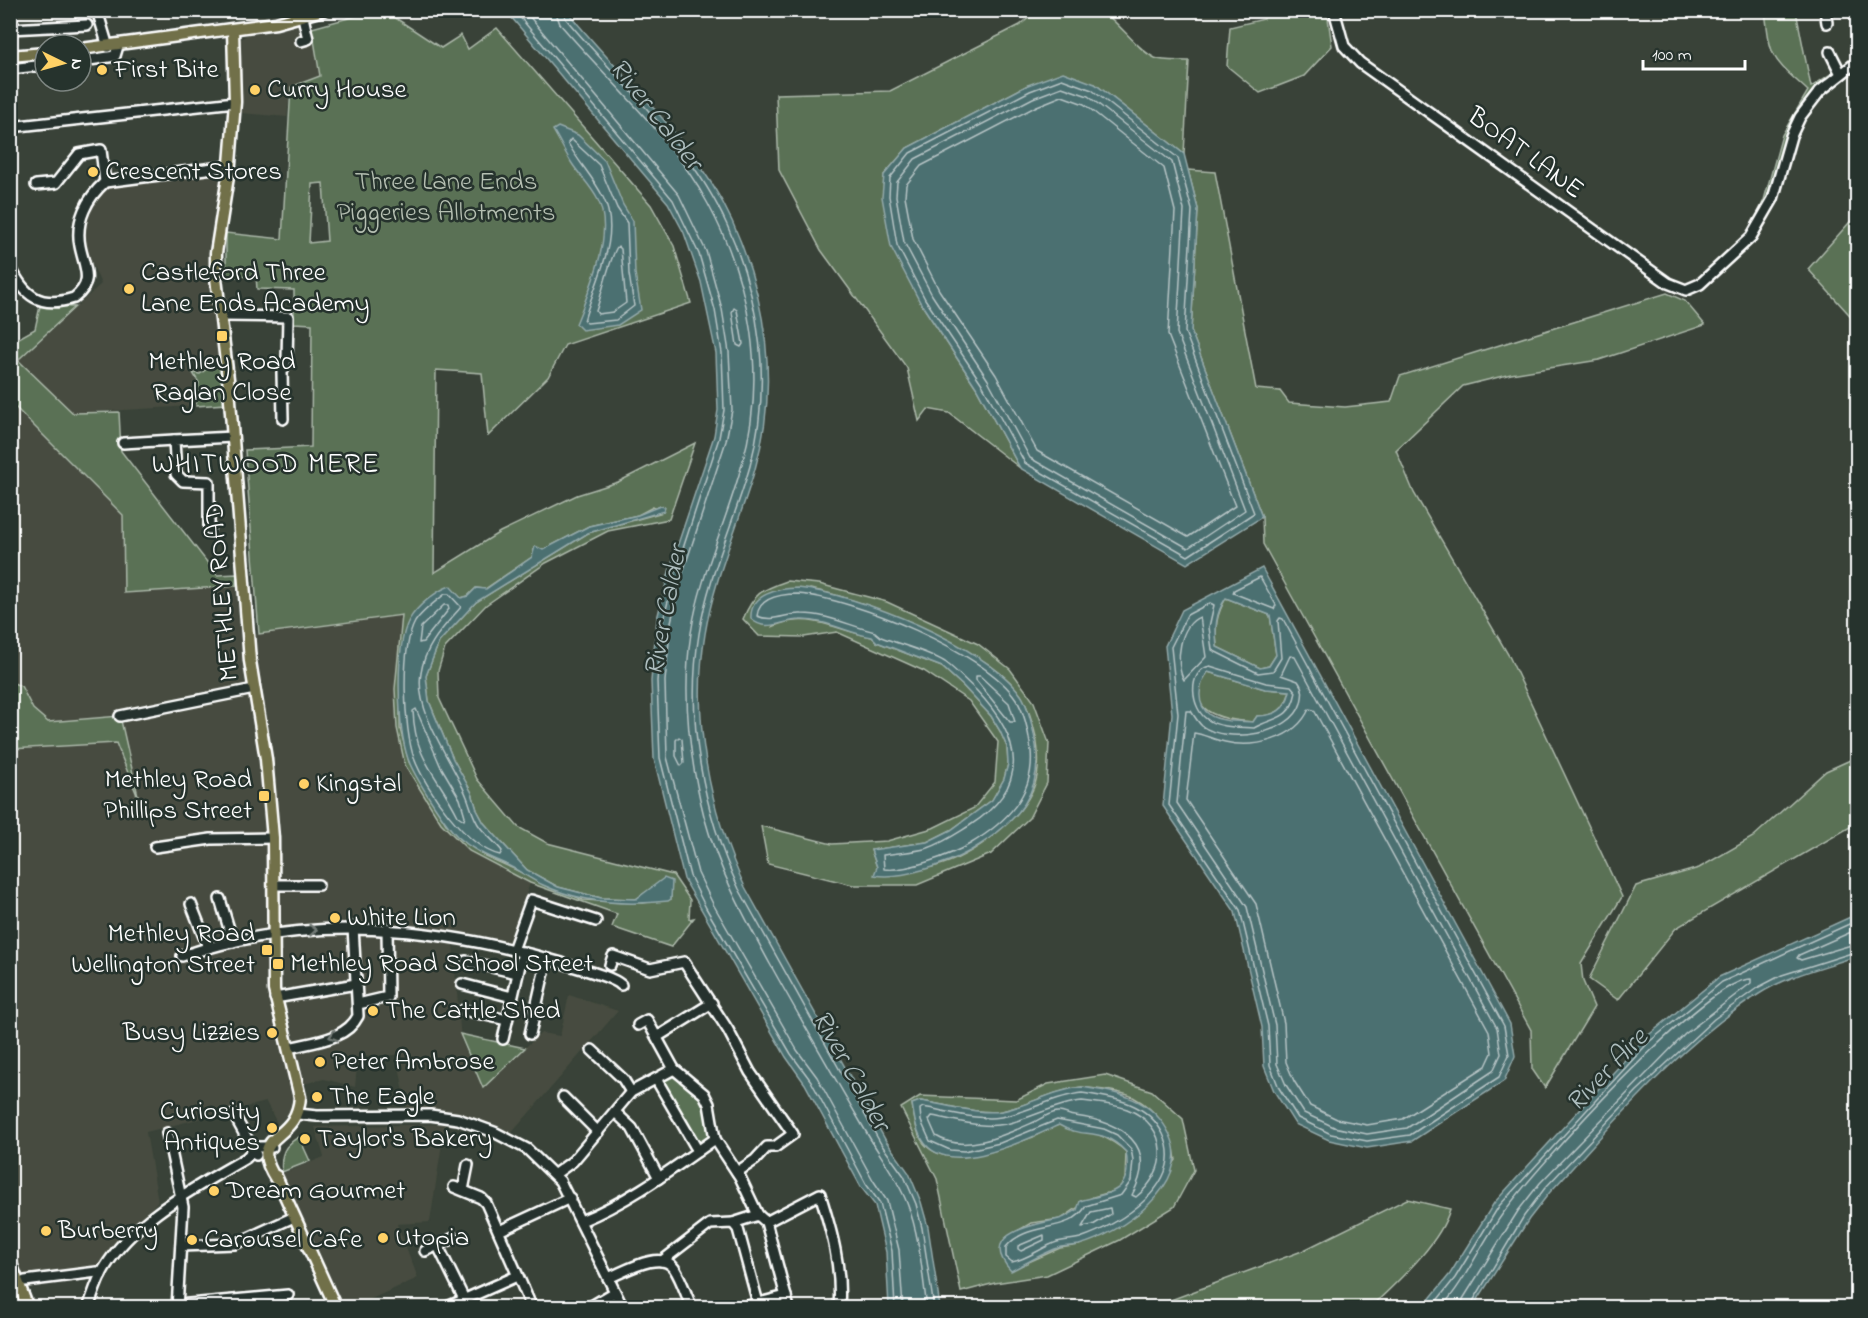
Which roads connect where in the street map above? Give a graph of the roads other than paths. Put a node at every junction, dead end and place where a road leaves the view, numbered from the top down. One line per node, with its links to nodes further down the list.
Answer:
1 (97, 10): 11 (street)
2 (323, 10): 5 (main road)
3 (1334, 10): 20 (street, BOAT LANE)
4 (1825, 10): 6 (street)
5 (303, 16): 9 (main road); 10 (street)
6 (1827, 23)
7 (87, 24): 8 (street)
8 (10, 29)
9 (233, 30): 11 (main road); 21 (main road, METHLEY ROAD)
10 (301, 41)
11 (113, 47): 12 (main road); 16 (street)
12 (93, 49)
13 (1830, 52): 20 (street)
14 (33, 53): 15 (main road)
15 (10, 56)
16 (93, 59)
17 (1857, 61): 20 (street)
18 (33, 66): 19 (street)
19 (10, 69)
20 (1841, 74)
21 (235, 102): 22 (street); 23 (main road, METHLEY ROAD)
22 (10, 127)
23 (229, 166): 24 (street); 27 (main road, METHLEY ROAD)
24 (105, 182): 25 (street); 26 (street)
25 (36, 185)
26 (10, 266)
27 (223, 316): 28 (street); 29 (main road, METHLEY ROAD)
28 (283, 419)
29 (233, 437): 30 (street); 33 (main road, METHLEY ROAD)
30 (174, 440): 31 (street); 32 (street)
31 (123, 443)
32 (209, 529)
33 (254, 689): 34 (street); 35 (main road, METHLEY ROAD)
34 (120, 716)
35 (273, 838): 36 (street); 37 (main road, METHLEY ROAD)
36 (155, 848)
37 (275, 885): 38 (street); 44 (main road, METHLEY ROAD)
38 (318, 885)
39 (220, 899): 45 (street)
40 (191, 904): 46 (street)
41 (596, 921): 47 (street)
42 (353, 927): 43 (street); 44 (street, one-way to 42); 53 (street)
43 (387, 928): 47 (street); 59 (street)
44 (273, 934): 45 (street); 57 (main road, METHLEY ROAD)
45 (233, 942): 46 (street)
46 (208, 947): 48 (street)
47 (518, 951): 49 (street); 52 (street)
48 (182, 956)
49 (547, 959): 55 (street); 63 (street)
50 (466, 962): 52 (street)
51 (609, 965): 58 (street)
52 (517, 973): 56 (street)
53 (356, 984): 57 (street); 59 (street)
54 (462, 984): 56 (street)
55 (621, 985)
56 (512, 997): 61 (street)
57 (275, 998): 66 (main road, METHLEY ROAD)
58 (712, 1003): 64 (street); 81 (street)
59 (358, 1004): 66 (street, one-way to 66)
60 (464, 1010): 61 (street)
61 (507, 1020): 65 (street)
62 (638, 1025): 64 (street)
63 (530, 1034)
64 (657, 1037): 68 (street)
65 (503, 1039)
66 (289, 1048): 73 (main road, METHLEY ROAD)
67 (592, 1050): 70 (street)
68 (674, 1069): 69 (street); 77 (street)
69 (656, 1079): 70 (street); 79 (street)
70 (630, 1092): 72 (street)
71 (563, 1097): 75 (street)
72 (615, 1112): 75 (street); 83 (street)
73 (298, 1114): 78 (main road); 82 (street)
74 (234, 1115): 78 (street)
75 (598, 1132): 82 (street)
76 (167, 1133): 84 (street)
77 (715, 1139): 79 (street); 81 (street)
78 (266, 1148): 84 (street); 87 (main road)
79 (698, 1151): 83 (street)
80 (468, 1165): 91 (street)
81 (737, 1172): 86 (street)
82 (555, 1174): 85 (street)
83 (659, 1178): 88 (street)
84 (180, 1197): 93 (street); 98 (street)
85 (570, 1198): 88 (street); 91 (street)
86 (758, 1215): 89 (street); 90 (street)
87 (294, 1217): 93 (street); 110 (main road)
88 (581, 1221): 100 (street)
89 (766, 1222): 104 (street); 118 (street)
90 (736, 1226): 97 (street); 106 (street)
91 (499, 1231): 99 (street)
92 (454, 1238): 94 (street)
93 (182, 1246): 107 (street)
94 (438, 1246): 95 (street); 105 (street)
95 (425, 1251)
96 (10, 1261): 108 (main road)
97 (662, 1261): 100 (street); 115 (street)
98 (101, 1275): 101 (street); 109 (street)
99 (517, 1276): 105 (street); 112 (street)
100 (608, 1278): 102 (street)
101 (25, 1281)
102 (615, 1292): 113 (street); 114 (street)
103 (288, 1295): 107 (street)
104 (786, 1296): 106 (street); 117 (street)
105 (464, 1299): 111 (street)
106 (758, 1303): 116 (street)
107 (178, 1306)
108 (28, 1308)
109 (88, 1308)
110 (336, 1308)
111 (445, 1308)
112 (531, 1308)
113 (588, 1308)
114 (623, 1308)
115 (692, 1308)
116 (740, 1308)
117 (789, 1308)
118 (839, 1308)

